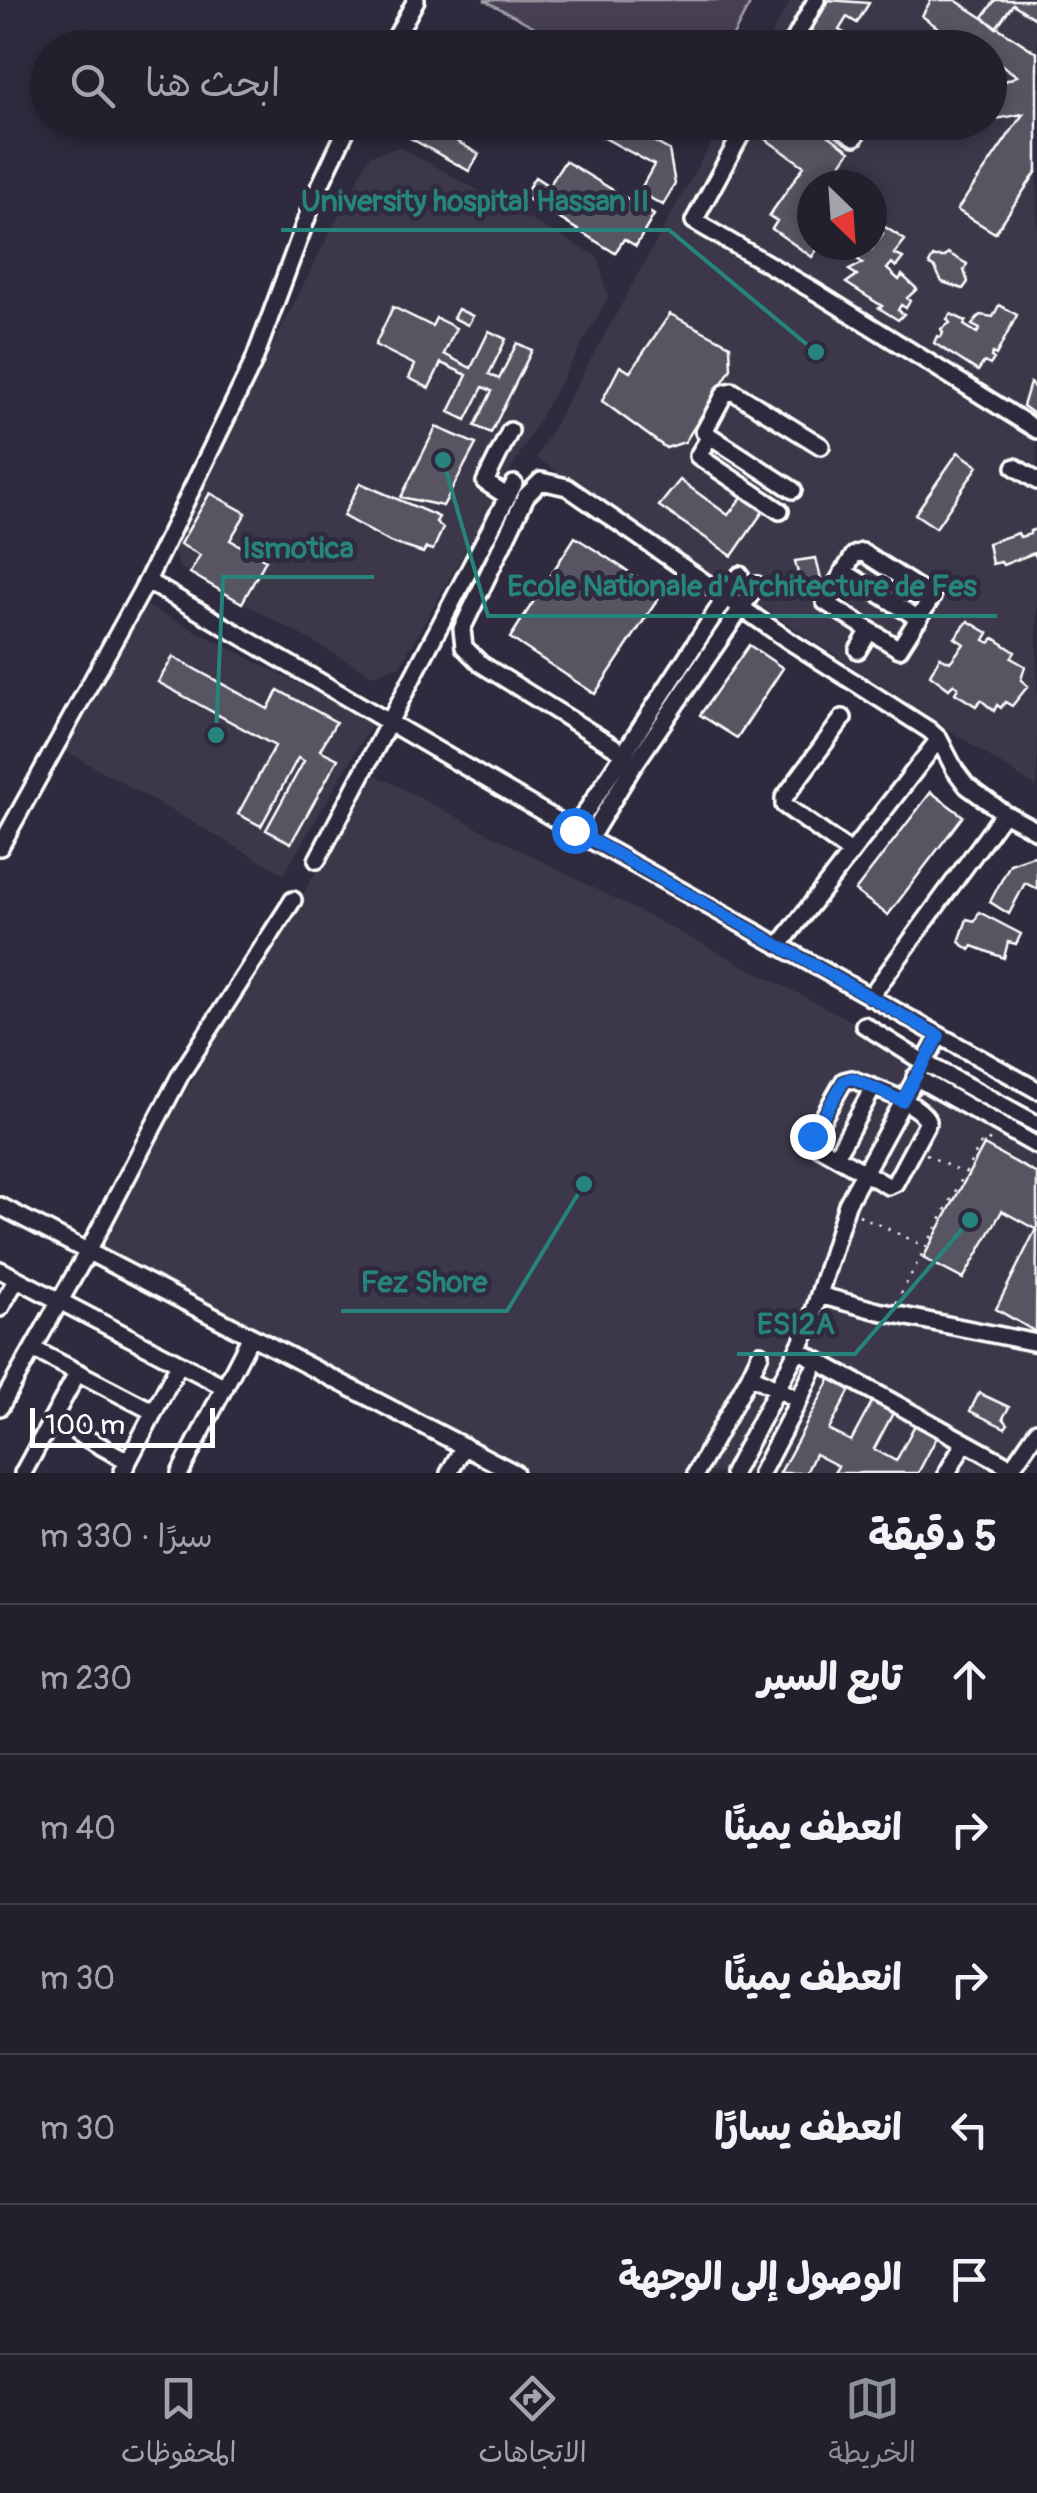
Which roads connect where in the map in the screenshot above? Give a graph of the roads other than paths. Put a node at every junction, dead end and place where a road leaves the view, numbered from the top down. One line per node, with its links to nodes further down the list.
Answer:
1 (416, 0): 3 (street)
2 (816, 0): 4 (street)
3 (400, 30)
4 (800, 30)
5 (341, 140): 17 (street)
6 (738, 140): 7 (street)
7 (1037, 430)
8 (510, 431): 25 (street)
9 (710, 436): 10 (street); 13 (street); 14 (street)
10 (821, 446)
11 (1016, 467): 12 (street)
12 (1037, 481)
13 (794, 490)
14 (780, 511)
15 (844, 571): 21 (street); 21 (street); 22 (street)
16 (740, 574): 19 (street)
17 (148, 581): 25 (street); 32 (street)
18 (757, 585): 20 (street)
19 (727, 598): 20 (street); 27 (street); 27 (street)
20 (742, 608): 26 (street); 28 (street)
21 (919, 619): 22 (street)
22 (869, 632): 23 (street)
23 (858, 650)
24 (843, 718): 33 (street)
25 (390, 722): 31 (street); 34 (street)
26 (939, 739): 29 (street); 33 (street)
27 (624, 753): 28 (street)
28 (620, 774): 31 (street)
29 (1004, 813): 30 (street); 37 (street)
30 (1037, 831)
31 (582, 834): 36 (street)
32 (0, 847)
33 (850, 852): 36 (street)
34 (318, 860)
35 (294, 900): 49 (street)
36 (779, 946): 37 (street)
37 (870, 997): 39 (street)
38 (864, 1024): 40 (street)
39 (939, 1036): 40 (street); 42 (street)
40 (919, 1070): 43 (street); 44 (street); 45 (street)
41 (873, 1088): 43 (street); 46 (street); 46 (street)
42 (1037, 1090)
43 (902, 1101): 47 (street); 47 (street)
44 (1037, 1124)
45 (1037, 1146)
46 (836, 1156): 47 (street)
47 (864, 1172): 52 (street)
48 (0, 1206): 49 (street)
49 (86, 1253): 53 (street); 55 (street)
50 (0, 1270): 51 (street)
51 (18, 1279): 53 (street); 54 (street)
52 (819, 1295): 56 (street); 58 (street)
53 (59, 1302): 57 (street); 60 (street)
54 (0, 1308)
55 (250, 1338): 64 (street); 72 (street)
56 (1037, 1343)
57 (32, 1349): 61 (street); 67 (street)
58 (798, 1350): 65 (street); 71 (street)
59 (760, 1354): 63 (street)
60 (179, 1364): 64 (street); 68 (street)
61 (78, 1372): 68 (street); 75 (street)
62 (812, 1372): 66 (street)
63 (750, 1375): 65 (street); 79 (street)
64 (225, 1386): 76 (street)
65 (776, 1389): 66 (street); 80 (street)
66 (799, 1400): 81 (street)
67 (0, 1407)
68 (154, 1412): 73 (street)
69 (1037, 1431): 74 (street)
70 (77, 1433): 73 (street)
71 (964, 1442): 74 (street); 82 (street)
72 (464, 1446): 77 (street); 78 (street)
73 (125, 1467)
74 (1010, 1470)
75 (23, 1473)
76 (180, 1473)
77 (450, 1473)
78 (515, 1473)
79 (696, 1473)
80 (733, 1473)
81 (761, 1473)
82 (947, 1473)

